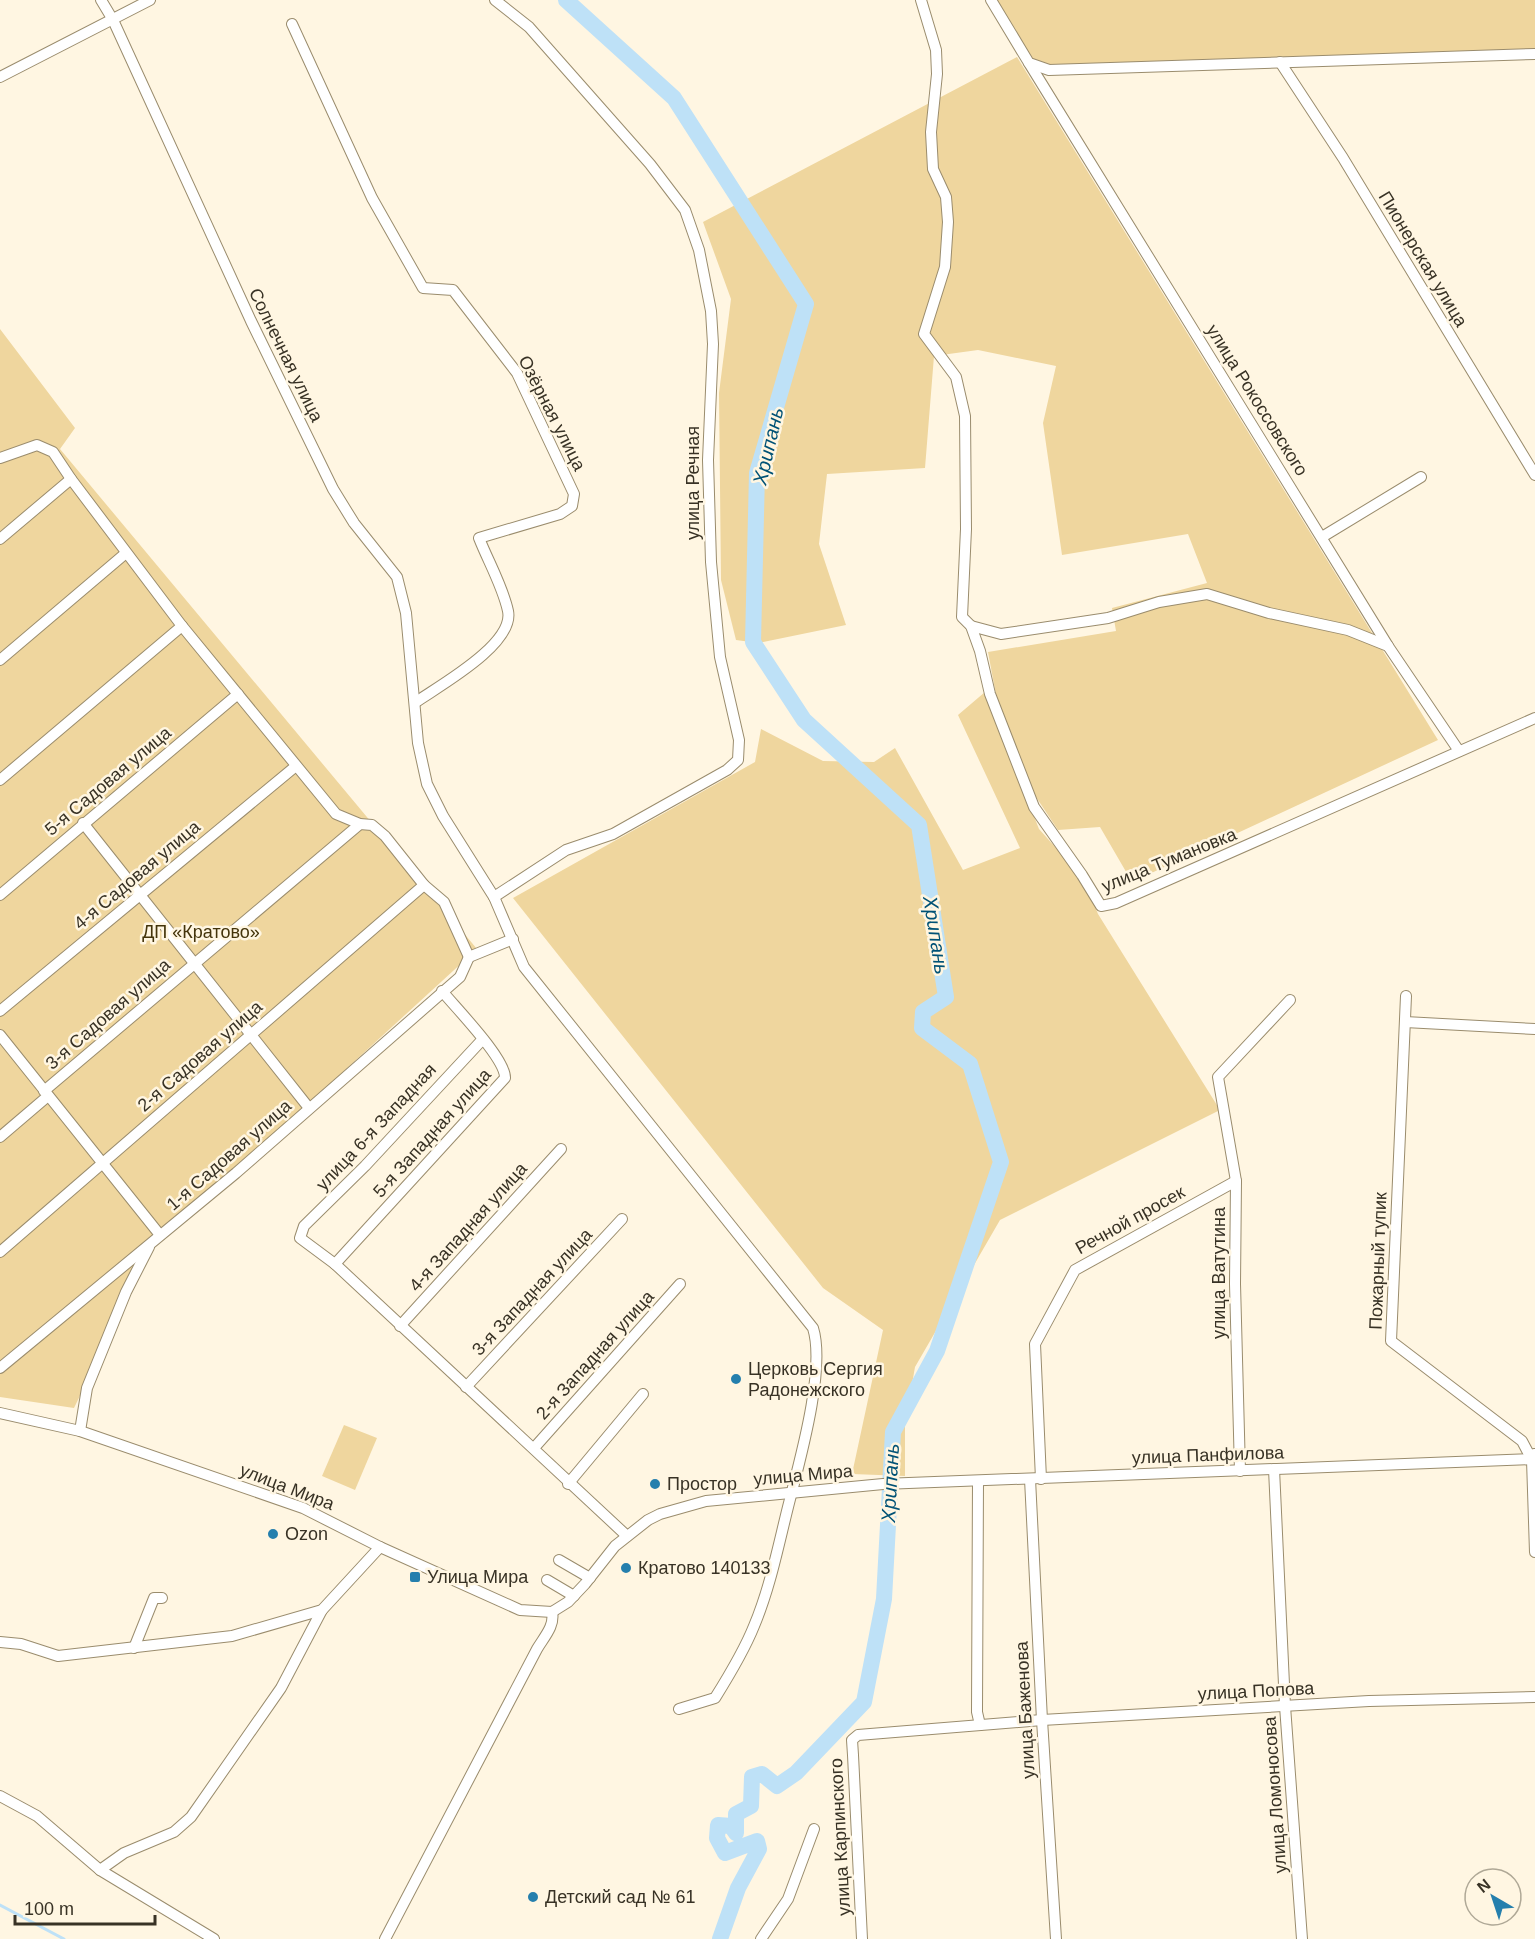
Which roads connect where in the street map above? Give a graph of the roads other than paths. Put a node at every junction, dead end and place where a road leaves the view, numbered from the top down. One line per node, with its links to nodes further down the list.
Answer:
1 (101, 0): 6 (street, Солнечная улица)
2 (150, 0): 6 (street)
3 (495, 0): 35 (street, улица Речная)
4 (921, 0): 21 (street, улица Тумановка)
5 (991, 0): 10 (street, улица Рокоссовского)
6 (113, 20): 11 (street); 25 (street, Солнечная улица)
7 (292, 24): 25 (street, Озёрная улица)
8 (1535, 54): 9 (street)
9 (1280, 62): 10 (street); 14 (street, Пионерская улица)
10 (1029, 63): 17 (street, улица Рокоссовского)
11 (0, 77)
12 (0, 445): 13 (street)
13 (2, 457): 16 (street)
14 (1535, 475)
15 (1421, 477): 17 (street)
16 (71, 480): 18 (street); 19 (street)
17 (1322, 537): 22 (street, улица Рокоссовского)
18 (0, 539)
19 (126, 553): 20 (street); 23 (street)
20 (182, 626): 24 (street); 29 (street)
21 (970, 626): 22 (street); 27 (street, улица Тумановка)
22 (1388, 646): 27 (street, улица Рокоссовского)
23 (0, 660)
24 (238, 694): 28 (street); 30 (street, 5-я Садовая улица)
25 (416, 702): 35 (street, Солнечная улица)
26 (1535, 718): 27 (street, улица Тумановка)
27 (1459, 751)
28 (296, 766): 31 (street); 33 (street, 4-я Садовая улица)
29 (0, 780)
30 (83, 823): 33 (street); 34 (street, 5-я Садовая улица)
31 (360, 824): 32 (street); 38 (street, 3-я Садовая улица)
32 (424, 885): 37 (street); 45 (street, 2-я Садовая улица)
33 (140, 893): 38 (street); 42 (street, 4-я Садовая улица)
34 (0, 895)
35 (494, 897): 36 (street, Солнечная улица)
36 (513, 939): 37 (street); 73 (street, Солнечная улица)
37 (469, 957): 39 (street, 1-я Садовая улица)
38 (195, 961): 45 (street); 48 (street, 3-я Садовая улица)
39 (442, 990): 47 (street, 5-я Западная улица); 49 (street, 1-я Садовая улица)
40 (1406, 996): 43 (street, Пожарный тупик)
41 (1290, 1000): 53 (street, улица Ватутина)
42 (0, 1011)
43 (1405, 1022): 44 (street); 66 (street, Пожарный тупик)
44 (1535, 1029)
45 (251, 1032): 49 (street); 52 (street, 2-я Садовая улица)
46 (0, 1035): 48 (street)
47 (482, 1040): 57 (street, 5-я Западная улица); 57 (street, улица 6-я Западная)
48 (46, 1094): 50 (street, 3-я Садовая улица); 52 (street)
49 (309, 1108): 55 (street, 1-я Садовая улица)
50 (0, 1137)
51 (561, 1149): 59 (street, 4-я Западная улица)
52 (102, 1164): 55 (street); 56 (street, 2-я Садовая улица)
53 (1236, 1181): 68 (street, улица Ватутина); 69 (street, Речной просек)
54 (622, 1219): 61 (street, 3-я Западная улица)
55 (156, 1239): 60 (street, 1-я Садовая улица); 64 (street)
56 (0, 1252)
57 (335, 1264): 59 (street)
58 (680, 1284): 65 (street, 2-я Западная улица)
59 (400, 1326): 61 (street)
60 (0, 1368)
61 (466, 1387): 65 (street)
62 (643, 1394): 71 (street)
63 (0, 1413): 64 (street, улица Мира)
64 (80, 1431): 75 (street, улица Мира)
65 (534, 1448): 71 (street)
66 (1534, 1456): 67 (street, улица Панфилова); 76 (street)
67 (1274, 1469): 68 (street, улица Панфилова); 87 (street, улица Ломоносова)
68 (1240, 1471): 69 (street, улица Панфилова)
69 (1035, 1479): 70 (street, улица Панфилова); 89 (street, улица Баженова)
70 (978, 1481): 72 (street, улица Панфилова); 90 (street)
71 (568, 1484): 74 (street)
72 (882, 1484): 73 (street, улица Мира)
73 (792, 1492): 74 (street, улица Мира); 88 (street, Солнечная улица)
74 (627, 1536): 78 (street, улица Мира)
75 (380, 1547): 82 (street); 83 (street, улица Мира)
76 (1535, 1552)
77 (559, 1560): 78 (street)
78 (590, 1578): 80 (street, улица Мира)
79 (547, 1580): 80 (street)
80 (574, 1596): 83 (street, улица Мира)
81 (162, 1598): 85 (street)
82 (322, 1611): 85 (street); 94 (street)
83 (552, 1612): 96 (street)
84 (0, 1642): 85 (street)
85 (131, 1649)
86 (1535, 1697): 87 (street, улица Попова)
87 (1285, 1706): 89 (street, улица Попова); 100 (street, улица Ломоносова)
88 (679, 1709)
89 (1041, 1720): 90 (street, улица Попова); 99 (street, улица Баженова)
90 (980, 1725): 91 (street, улица Попова)
91 (858, 1735): 98 (street, улица Карпинского)
92 (0, 1796): 94 (street)
93 (814, 1828): 97 (street)
94 (100, 1870): 95 (street)
95 (214, 1939)
96 (385, 1939)
97 (761, 1939)
98 (862, 1939)
99 (1056, 1939)
100 (1302, 1939)

